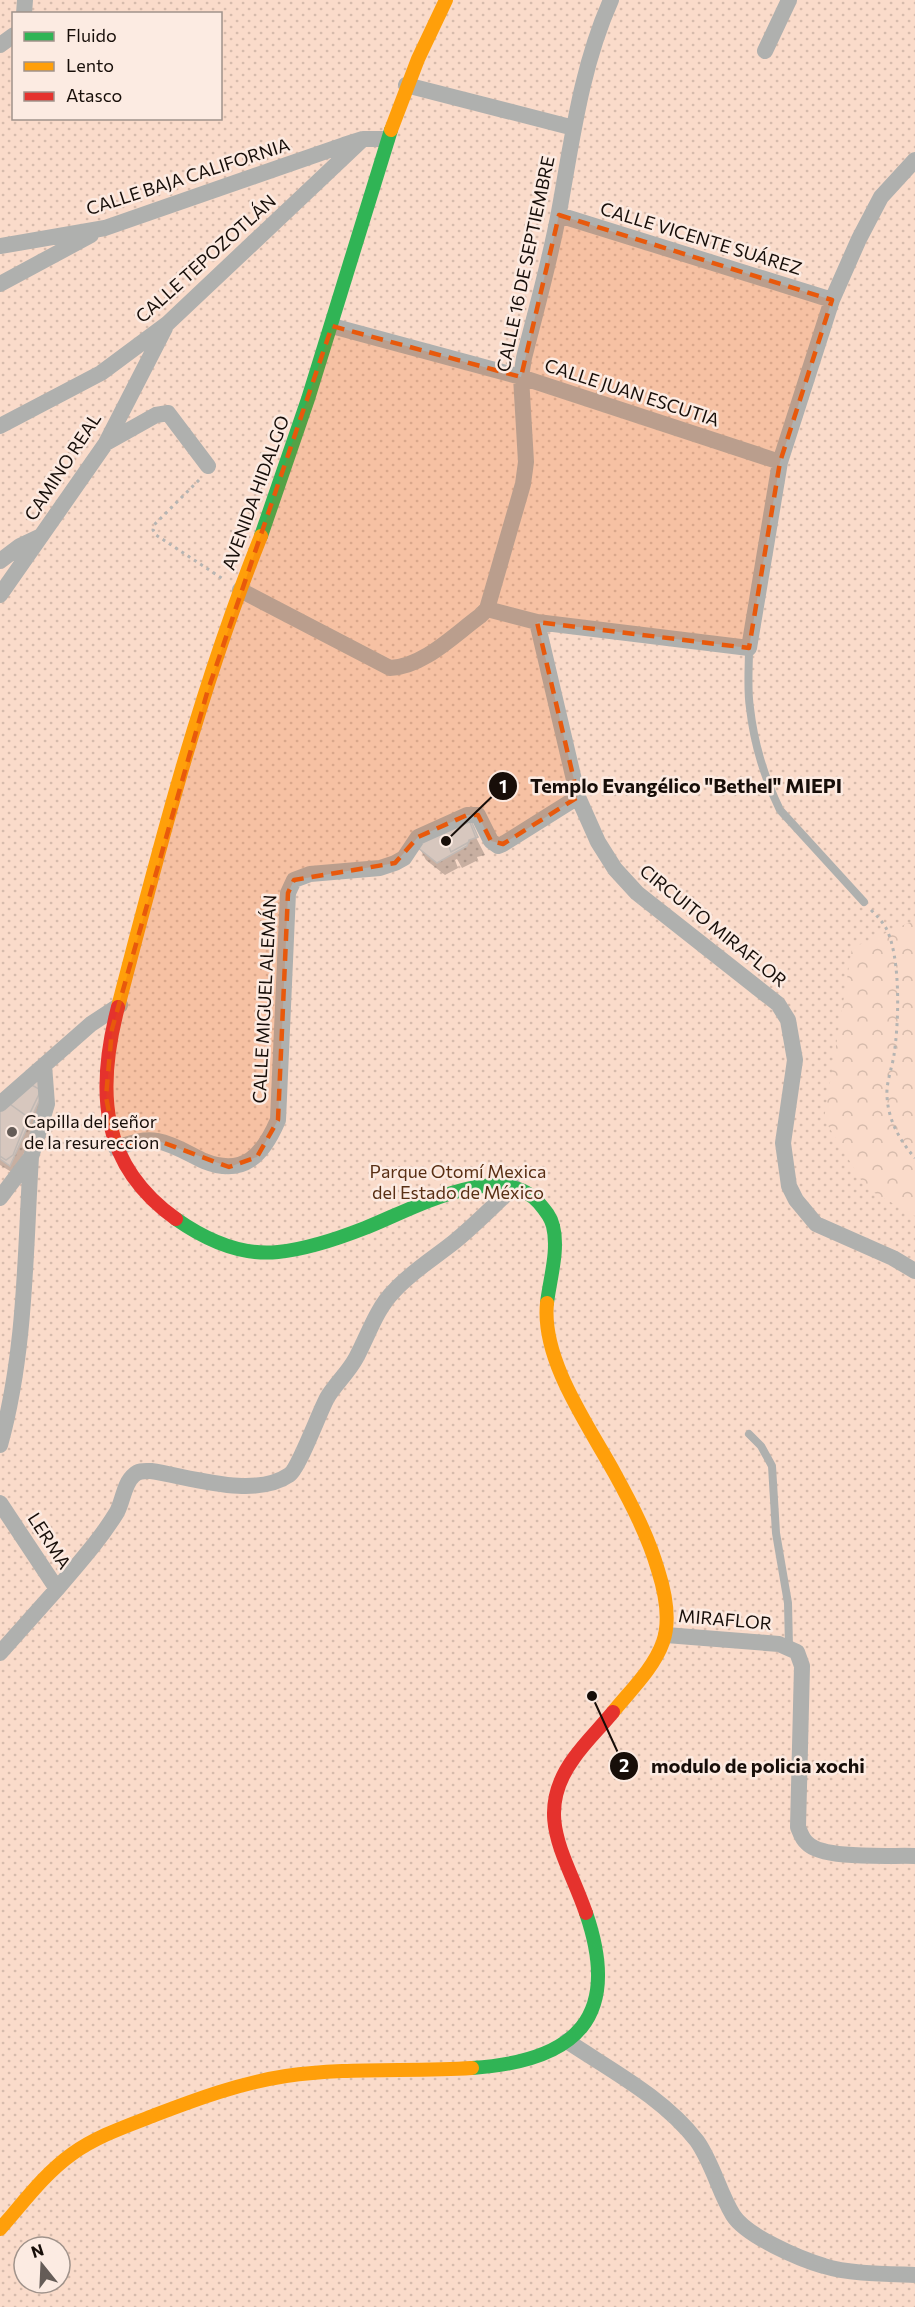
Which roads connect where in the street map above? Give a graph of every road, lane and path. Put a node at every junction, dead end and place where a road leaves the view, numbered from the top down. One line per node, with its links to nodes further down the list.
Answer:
1 (427, 0): 5 (street)
2 (446, 0): 5 (main road, AVENIDA HIDALGO)
3 (611, 0): 8 (street, CALLE 16 DE SEPTIEMBRE)
4 (789, 0): 6 (street)
5 (436, 17): 7 (main road, AVENIDA HIDALGO)
6 (765, 51)
7 (406, 86): 8 (street); 10 (main road, AVENIDA HIDALGO)
8 (574, 128): 12 (street, CALLE 16 DE SEPTIEMBRE)
9 (363, 139): 10 (street, CALLE BAJA CALIFORNIA); 13 (street, CALLE BAJA CALIFORNIA); 17 (street, CALLE TEPOZOTLÁN)
10 (387, 139): 18 (main road, AVENIDA HIDALGO)
11 (915, 160): 16 (street)
12 (559, 215): 16 (street, CALLE VICENTE SUÁREZ); 19 (street, CALLE 16 DE SEPTIEMBRE)
13 (105, 228): 14 (street, CALLE BAJA CALIFORNIA); 15 (street)
14 (0, 246)
15 (0, 284)
16 (832, 300): 22 (street)
17 (167, 324): 20 (street, CALLE TEPOZOTLÁN); 21 (street, CAMINO REAL)
18 (332, 326): 19 (street, CALLE JUAN ESCUTIA); 26 (main road, AVENIDA HIDALGO)
19 (521, 377): 22 (street, CALLE JUAN ESCUTIA); 28 (street, CALLE 16 DE SEPTIEMBRE)
20 (0, 426)
21 (105, 443): 23 (street); 24 (street, CAMINO REAL)
22 (780, 462): 30 (street)
23 (208, 466): 26 (path)
24 (40, 537): 25 (street); 27 (street, CAMINO REAL)
25 (0, 561)
26 (240, 590): 28 (street); 33 (main road, AVENIDA HIDALGO)
27 (0, 595)
28 (487, 609): 29 (street)
29 (537, 622): 30 (street); 31 (street, CIRCUITO MIRAFLOR)
30 (749, 648): 32 (lane)
31 (578, 797): 36 (street, CALLE MIGUEL ALEMÁN); 41 (street, CIRCUITO MIRAFLOR)
32 (864, 902): 38 (path)
33 (120, 1005): 34 (street); 36 (main road, AVENIDA HIDALGO)
34 (44, 1065): 35 (street); 37 (street)
35 (0, 1104)
36 (116, 1148): 39 (main road)
37 (31, 1157): 40 (street); 43 (street)
38 (915, 1158)
39 (514, 1187): 45 (street); 46 (main road)
40 (0, 1198)
41 (915, 1271)
42 (749, 1434): 47 (lane)
43 (0, 1445)
44 (0, 1503): 45 (street, LERMA)
45 (57, 1589): 48 (street, LERMA)
46 (666, 1635): 47 (street, MIRAFLOR); 50 (main road)
47 (789, 1647): 49 (street, MIRAFLOR)
48 (0, 1653)
49 (915, 1856)
50 (567, 2042): 51 (main road); 52 (street)
51 (0, 2229)
52 (915, 2275)

